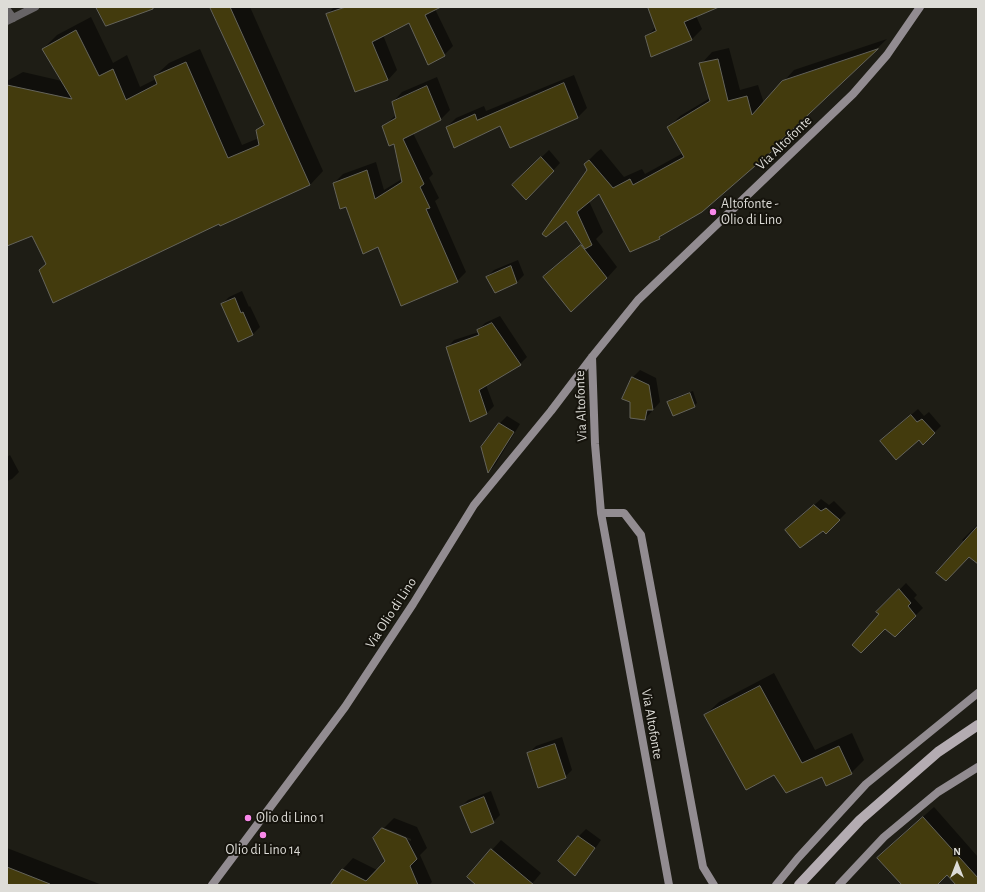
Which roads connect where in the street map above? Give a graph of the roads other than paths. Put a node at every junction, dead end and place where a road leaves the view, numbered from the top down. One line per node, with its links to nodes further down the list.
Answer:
1 (35, 7): 4 (street)
2 (920, 7): 5 (street, Via Altofonte)
3 (7, 10): 4 (street)
4 (10, 20)
5 (592, 357): 6 (street, Via Altofonte); 10 (street, Via Olio di Lino)
6 (601, 513): 11 (street, Via Altofonte); 12 (street)
7 (978, 693): 13 (street)
8 (978, 725): 14 (main road)
9 (978, 767): 15 (street)
10 (212, 885)
11 (669, 885)
12 (714, 885)
13 (776, 885)
14 (798, 885)
15 (839, 885)

